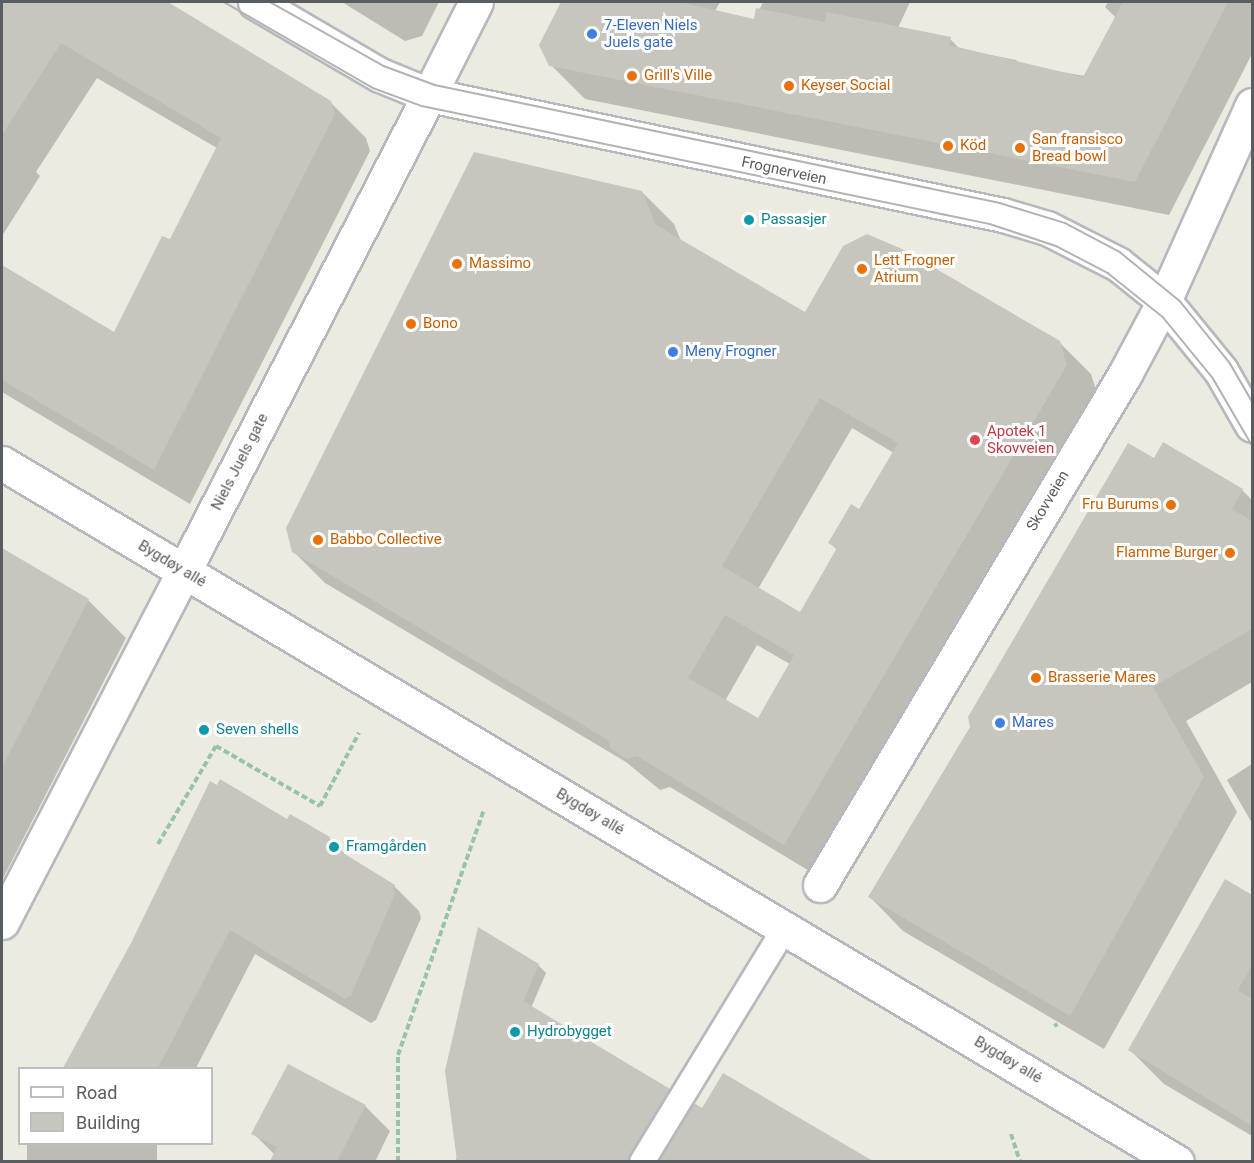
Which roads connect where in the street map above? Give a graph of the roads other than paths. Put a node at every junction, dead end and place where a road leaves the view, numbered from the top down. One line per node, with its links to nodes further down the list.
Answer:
1 (255, 2): 3 (street, Frognerveien)
2 (476, 2): 3 (street, Niels Juels gate)
3 (429, 94): 5 (street, Frognerveien); 8 (street, Niels Juels gate)
4 (1252, 105): 5 (street, Skovveien)
5 (1164, 301): 6 (street, Frognerveien); 9 (street, Skovveien)
6 (1252, 425)
7 (2, 464): 8 (street, Bygdøy allé)
8 (184, 571): 10 (street, Niels Juels gate); 11 (street, Bygdøy allé)
9 (824, 875)
10 (2, 922)
11 (785, 928): 12 (lane); 13 (street, Bygdøy allé)
12 (642, 1161)
13 (1178, 1161)

